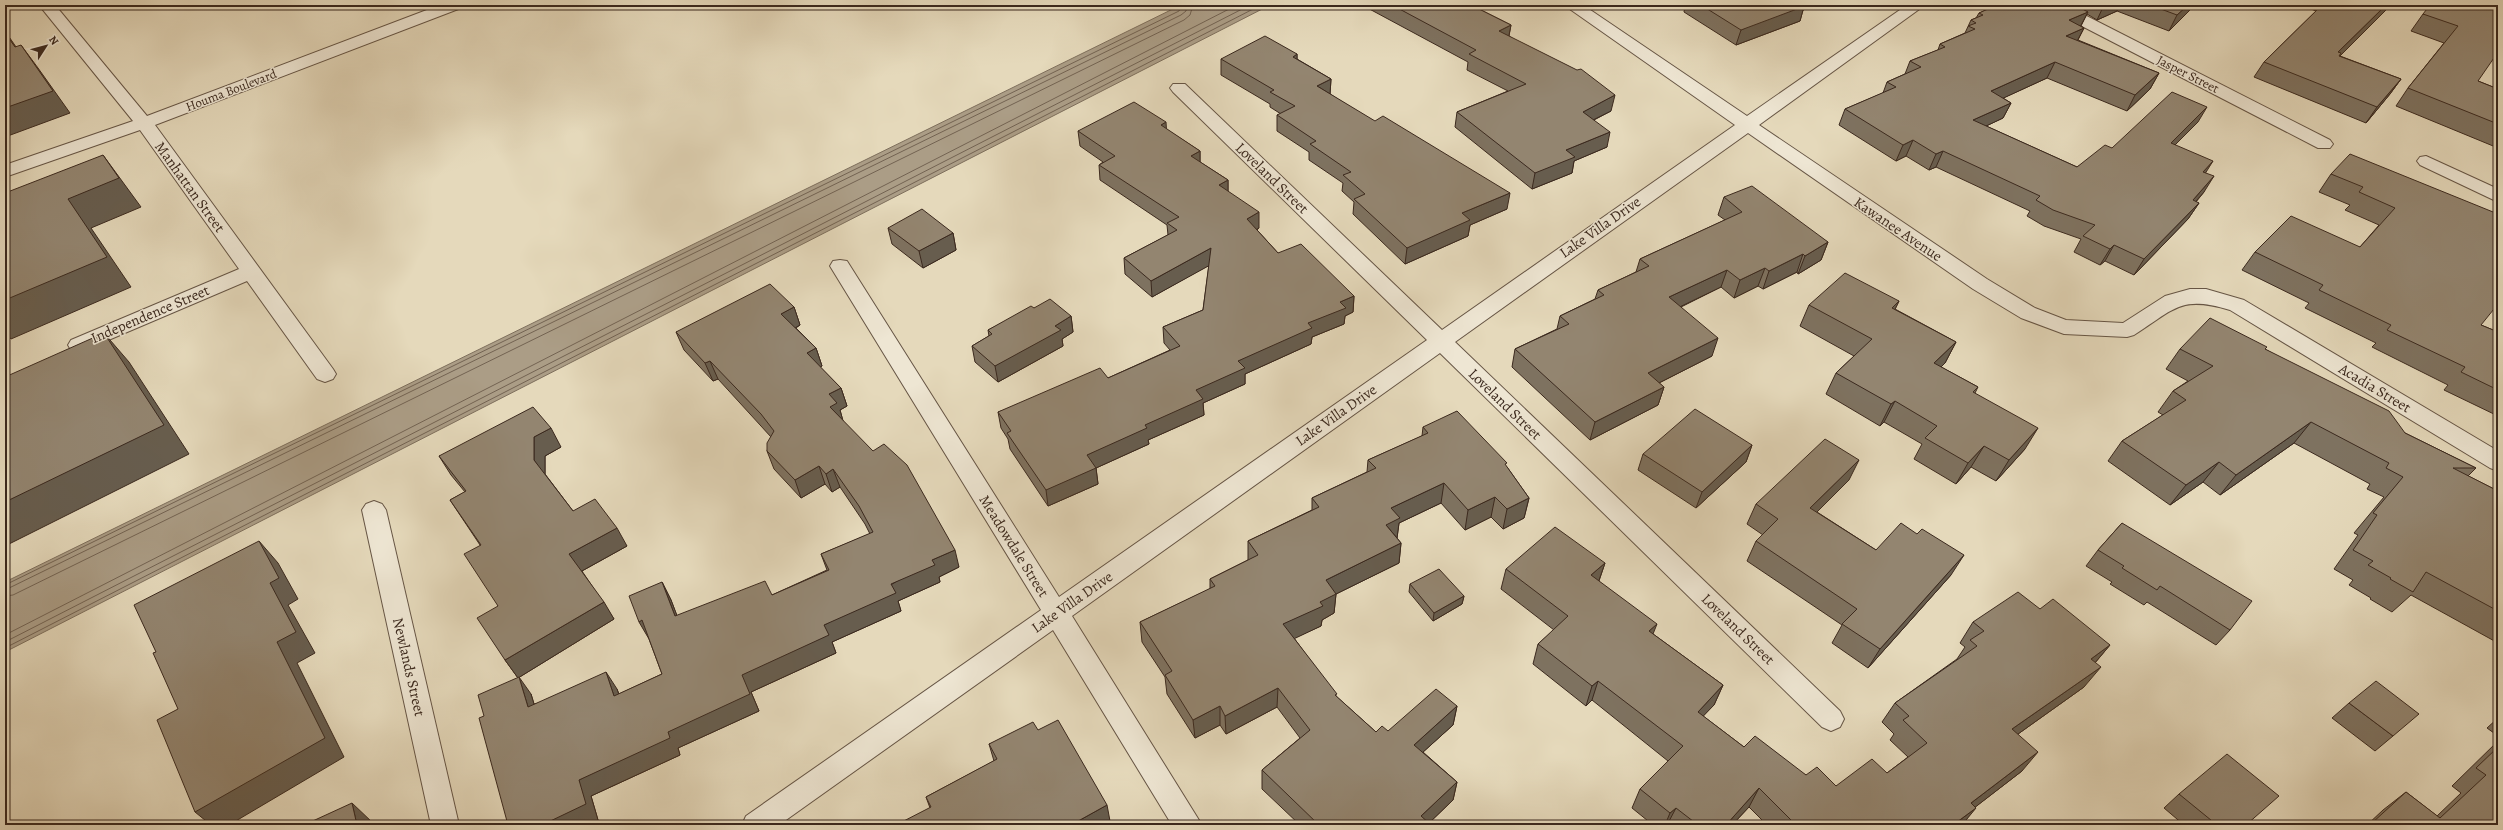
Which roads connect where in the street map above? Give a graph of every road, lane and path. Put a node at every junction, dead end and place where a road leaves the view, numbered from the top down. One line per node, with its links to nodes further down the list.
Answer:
1 (47, 5): 7 (street, Manhattan Street)
2 (455, 5): 7 (street, Houma Boulevard)
3 (1572, 5): 8 (street, Kawanee Avenue)
4 (1917, 5): 8 (street, Lake Villa Drive)
5 (2053, 5): 9 (street, Jasper Street)
6 (1179, 88): 16 (street, Loveland Street)
7 (144, 123): 11 (street, Houma Boulevard); 14 (street, Manhattan Street)
8 (1746, 124): 15 (street, Kawanee Avenue); 16 (street, Lake Villa Drive)
9 (2324, 144)
10 (2426, 161): 12 (street)
11 (5, 171)
12 (2498, 196)
13 (840, 266): 21 (street, Meadowdale Street)
14 (250, 272): 17 (street, Independence Street); 18 (street, Manhattan Street)
15 (2253, 314): 19 (street, Acadia Street)
16 (1440, 341): 21 (street, Lake Villa Drive); 22 (street, Loveland Street)
17 (63, 352)
18 (325, 374)
19 (2498, 462)
20 (374, 510): 23 (street, Newlands Street)
21 (1056, 614): 24 (street, Lake Villa Drive); 25 (street, Meadowdale Street)
22 (1831, 719)
23 (445, 825)
24 (756, 825)
25 (1188, 825)

